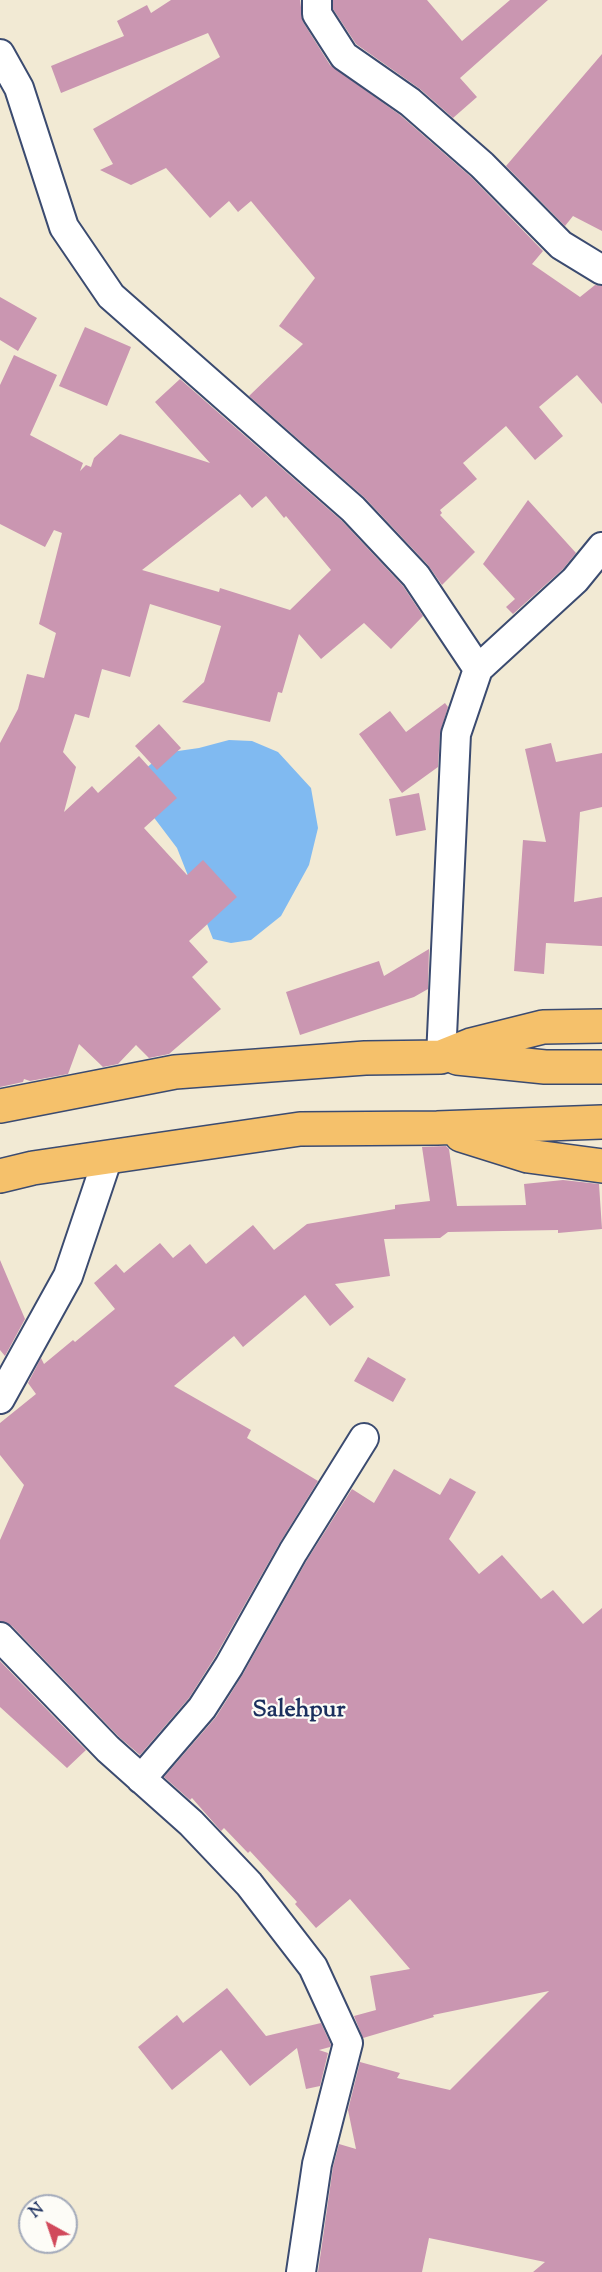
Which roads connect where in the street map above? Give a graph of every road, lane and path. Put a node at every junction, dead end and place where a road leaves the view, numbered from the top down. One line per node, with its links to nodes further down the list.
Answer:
1 (317, 0): 3 (street)
2 (0, 54): 5 (street)
3 (602, 270)
4 (602, 547): 5 (street)
5 (478, 669): 7 (street)
6 (602, 1026): 7 (highway)
7 (441, 1057): 8 (highway); 9 (highway)
8 (602, 1067)
9 (0, 1106)
10 (602, 1122): 11 (highway)
11 (437, 1128): 12 (highway); 13 (highway)
12 (108, 1156): 14 (highway); 15 (street)
13 (602, 1166)
14 (0, 1176)
15 (0, 1399)
16 (364, 1438): 18 (street)
17 (0, 1637): 18 (street)
18 (141, 1779): 19 (street)
19 (301, 2272)

